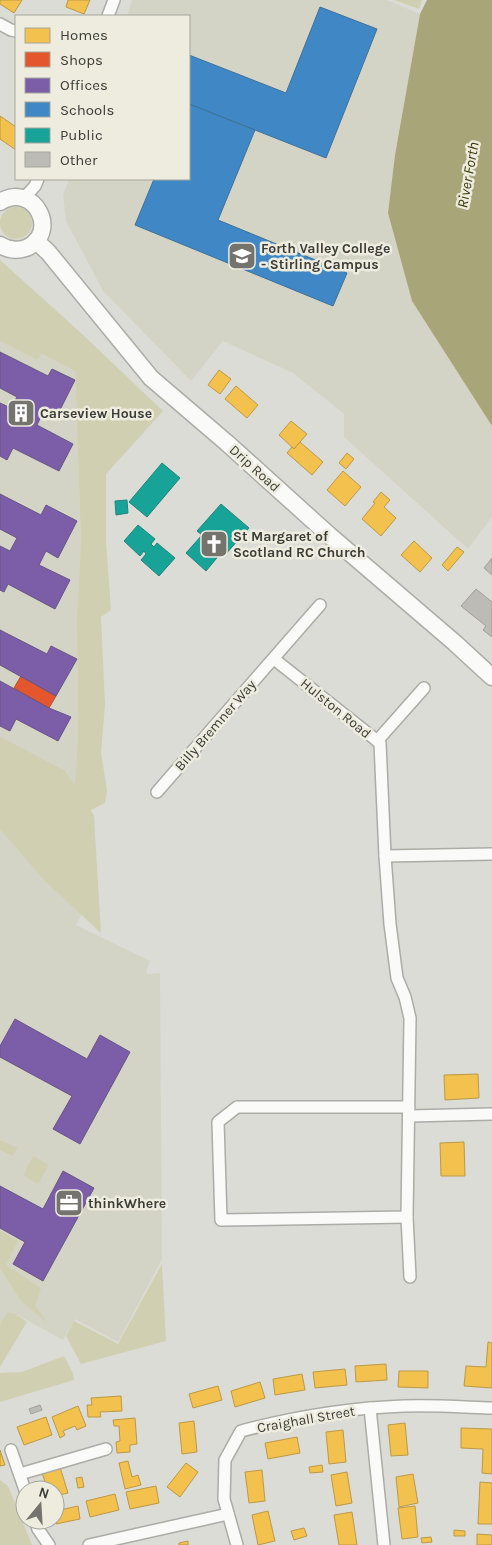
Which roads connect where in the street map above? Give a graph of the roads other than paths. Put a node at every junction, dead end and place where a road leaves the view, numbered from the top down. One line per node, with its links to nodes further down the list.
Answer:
1 (114, 0): 2 (street)
2 (108, 15)
3 (0, 24): 4 (street)
4 (15, 31)
5 (38, 180): 6 (street)
6 (24, 198): 7 (street); 8 (street)
7 (0, 202)
8 (36, 241): 9 (street); 12 (street, Drip Road)
9 (0, 245)
10 (320, 605): 11 (street, Billy Bremner Way)
11 (274, 659): 14 (street, Hulston Road); 15 (street, Billy Bremner Way)
12 (492, 677)
13 (424, 688): 14 (street)
14 (377, 741): 17 (street, Hulston Road)
15 (157, 792)
16 (492, 854): 17 (street)
17 (385, 856): 18 (street, Hulston Road)
18 (409, 1112): 19 (street); 20 (street, Hulston Road); 20 (street)
19 (492, 1114)
20 (407, 1217): 21 (street, Hulston Road)
21 (410, 1277)
22 (370, 1408): 23 (street, Craighall Street); 28 (street, Craighall Street); 33 (street, Craighall Street)
23 (492, 1408)
24 (106, 1449): 26 (street)
25 (11, 1450): 26 (street)
26 (20, 1474): 27 (street)
27 (22, 1480)
28 (228, 1514): 31 (street); 32 (street, Craighall Street)
29 (39, 1530): 30 (street)
30 (49, 1545)
31 (90, 1545)
32 (237, 1545)
33 (384, 1545)

